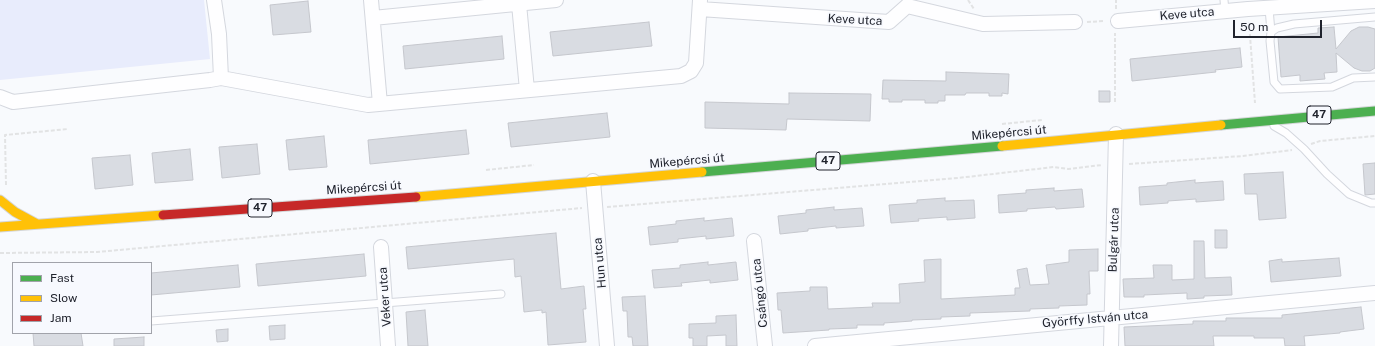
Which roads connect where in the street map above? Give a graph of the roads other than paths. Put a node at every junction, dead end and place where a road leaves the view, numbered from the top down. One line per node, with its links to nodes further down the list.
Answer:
1 (217, 0): 17 (street)
2 (371, 0): 11 (street)
3 (556, 0): 6 (street)
4 (1375, 1): 10 (street, Keve utca)
5 (907, 3): 8 (street, Keve utca); 14 (street, Keve utca)
6 (519, 4): 11 (street); 18 (street)
7 (1248, 4): 9 (street, Keve utca); 10 (street, Keve utca)
8 (700, 5): 18 (street)
9 (1224, 5): 13 (street, Keve utca)
10 (1269, 8): 15 (lane)
11 (373, 18): 20 (street)
12 (1375, 18): 15 (lane)
13 (1117, 21)
14 (1075, 22)
15 (1271, 32): 16 (lane)
16 (1375, 77)
17 (221, 78): 19 (street); 20 (street)
18 (527, 90): 20 (street)
19 (7, 99): 21 (street)
20 (380, 104)
21 (0, 110)
22 (1375, 111): 23 (main road, Mikepércsi út / 47)
23 (1263, 120): 24 (main road, Mikepércsi út / 47); 27 (lane)
24 (1116, 134): 25 (main road, Mikepércsi út / 47); 35 (street, Bulgár utca)
25 (593, 181): 28 (main road, Mikepércsi út / 47); 38 (street, Hun utca)
26 (0, 200): 28 (main road)
27 (1375, 203)
28 (37, 224): 29 (main road, Mikepércsi út / 47)
29 (0, 227)
30 (754, 240): 39 (street, Csángó utca)
31 (381, 247): 34 (street, Veker utca)
32 (1375, 293): 35 (street, Györffy István utca)
33 (501, 294): 34 (lane)
34 (385, 303): 36 (lane); 37 (street, Veker utca)
35 (1111, 317): 40 (street, Györffy István utca); 41 (street, Bulgár utca)
36 (152, 321)
37 (388, 346)
38 (607, 346)
39 (765, 346)
40 (816, 346)
41 (1111, 346)

